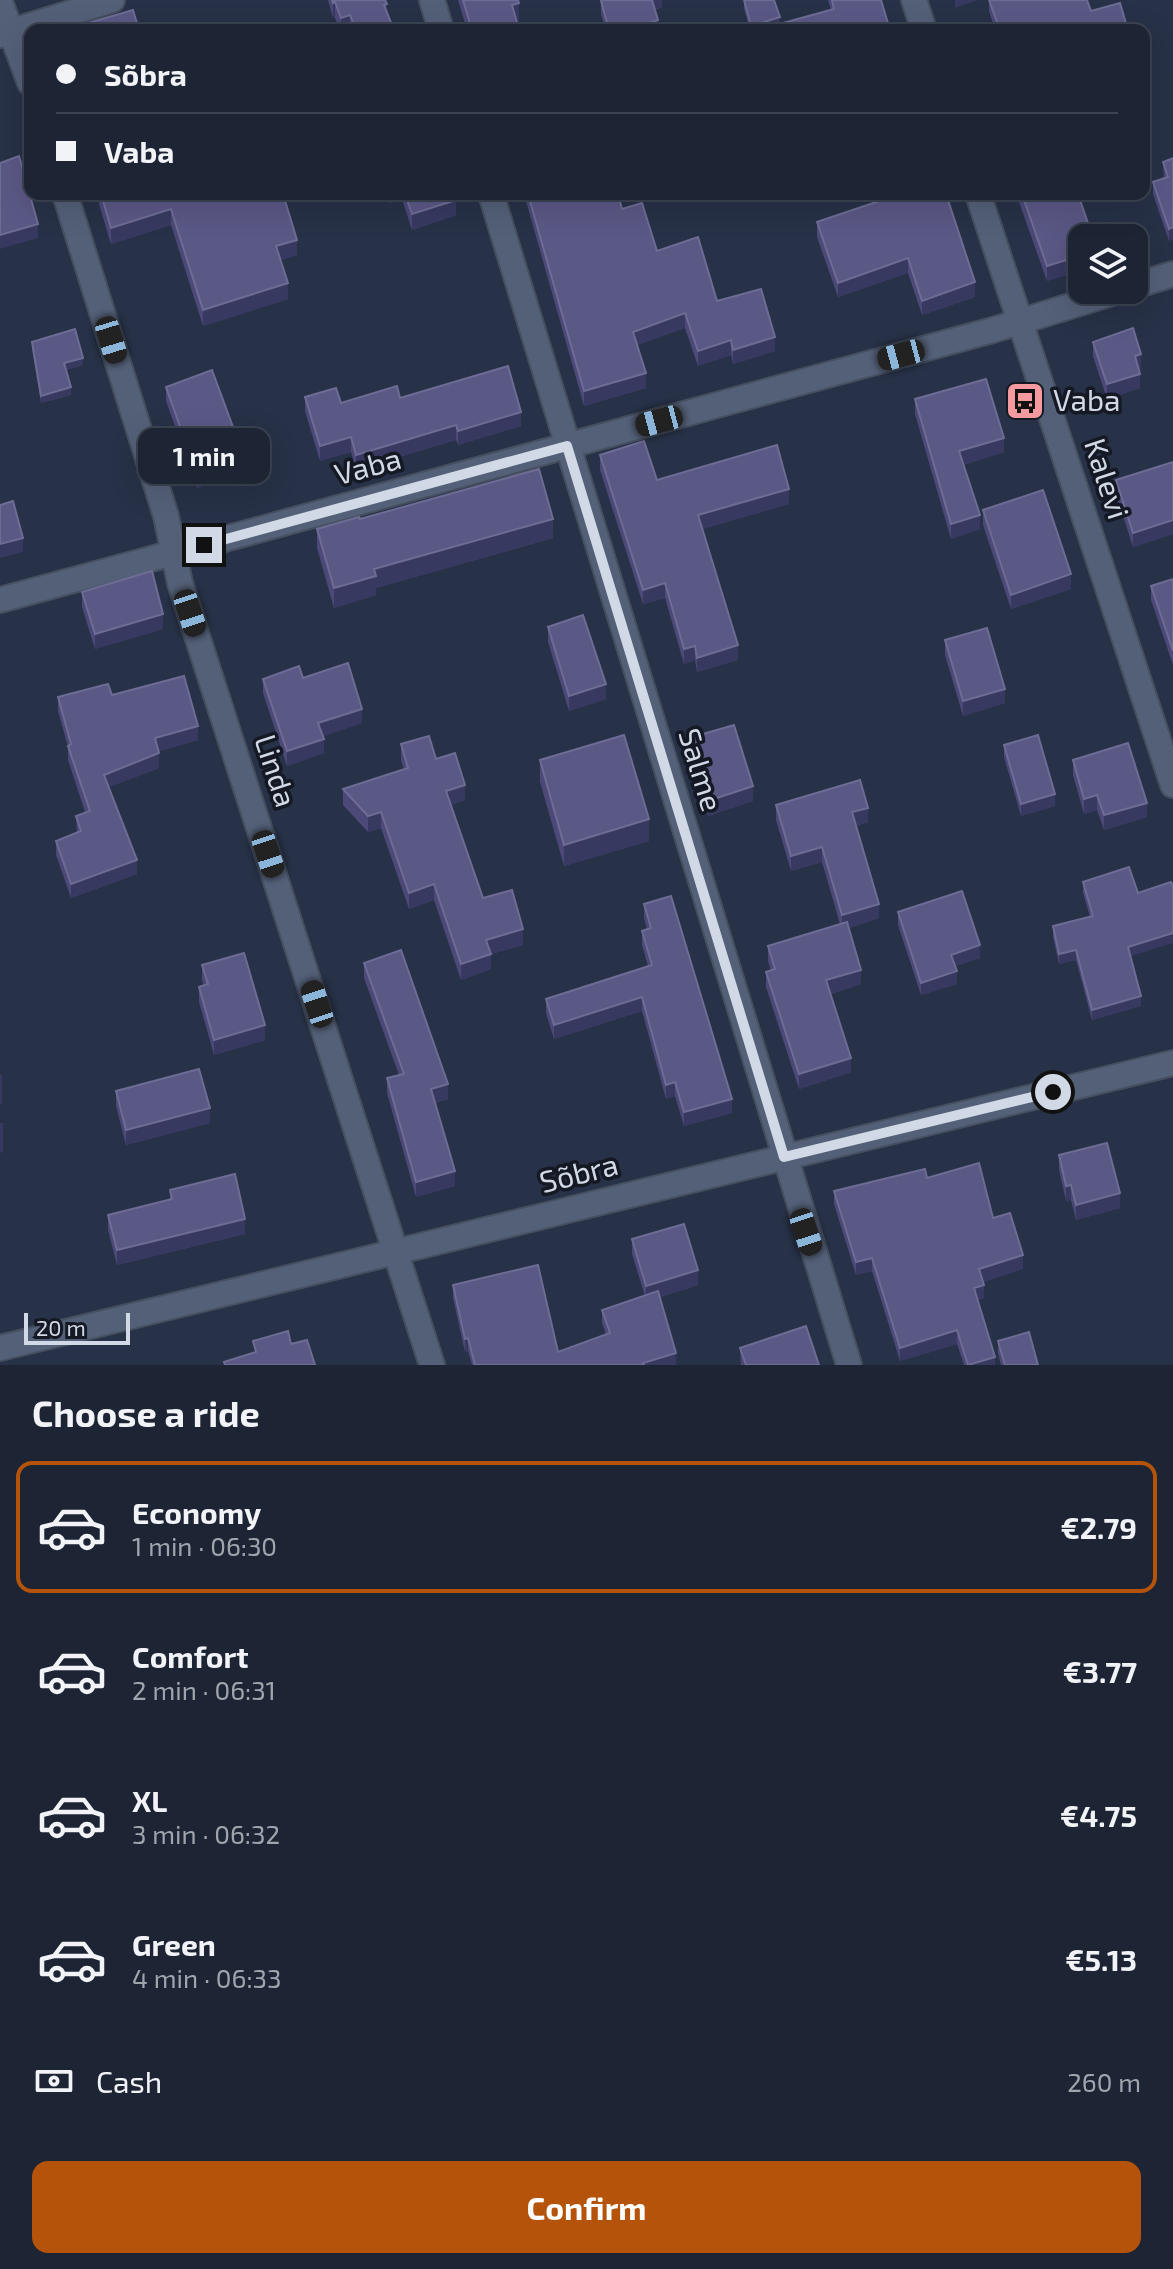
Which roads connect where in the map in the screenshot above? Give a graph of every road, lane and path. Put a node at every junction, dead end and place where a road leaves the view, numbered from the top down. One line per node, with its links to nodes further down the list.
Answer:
1 (112, 0): 5 (street)
2 (432, 0): 6 (street)
3 (914, 0): 7 (street)
4 (0, 2): 8 (street)
5 (35, 24)
6 (439, 24)
7 (922, 24)
8 (6, 33): 9 (street)
9 (24, 70)
10 (67, 200): 18 (street, Linda)
11 (493, 200): 17 (street, Salme)
12 (980, 200): 16 (street, Kalevi)
13 (1173, 274): 14 (street)
14 (1148, 282)
15 (1077, 304): 16 (street, Vaba)
16 (1020, 322): 17 (street, Vaba); 20 (street, Kalevi)
17 (567, 446): 18 (street, Vaba); 22 (street, Salme)
18 (174, 553): 19 (street, Vaba); 23 (street, Linda)
19 (0, 600)
20 (1173, 785)
21 (1173, 1063): 22 (street, Sõbra)
22 (784, 1157): 23 (street, Sõbra); 26 (street, Salme)
23 (397, 1252): 24 (street, Sõbra); 25 (street, Linda)
24 (0, 1348)
25 (432, 1365)
26 (849, 1365)

